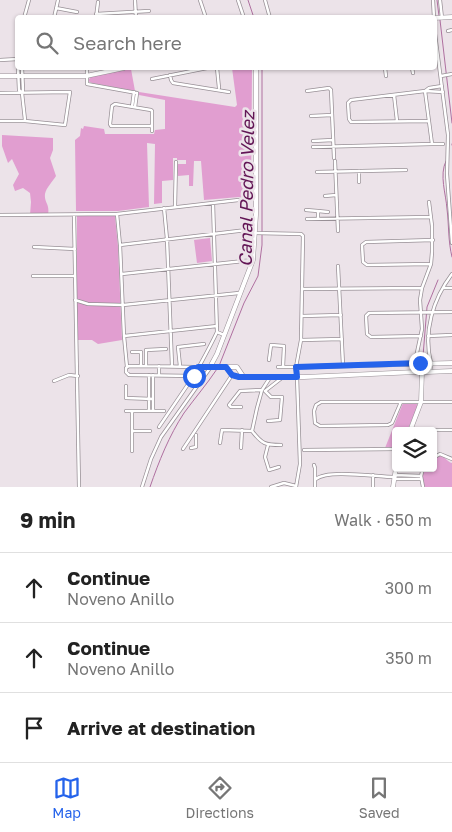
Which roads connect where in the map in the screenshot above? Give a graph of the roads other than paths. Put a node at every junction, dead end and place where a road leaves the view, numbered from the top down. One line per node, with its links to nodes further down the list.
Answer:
1 (29, 0): 14 (street)
2 (58, 0): 10 (street)
3 (135, 0): 13 (street)
4 (200, 0): 18 (street)
5 (238, 0): 19 (street)
6 (265, 0): 20 (street)
7 (433, 0): 21 (street)
8 (440, 0): 23 (street)
9 (98, 2): 16 (street)
10 (56, 8): 12 (street); 15 (street)
11 (149, 11): 13 (street)
12 (77, 12)
13 (136, 12): 17 (street)
14 (25, 15)
15 (55, 15)
16 (96, 15)
17 (106, 15)
18 (205, 15)
19 (243, 15)
20 (269, 15)
21 (436, 15)
22 (452, 17): 23 (street)
23 (437, 18)
24 (437, 41): 39 (street)
25 (15, 59): 26 (street)
26 (0, 60)
27 (19, 70): 41 (street)
28 (22, 70): 41 (street)
29 (87, 70): 42 (street)
30 (114, 70): 42 (street)
31 (192, 70): 38 (street)
32 (216, 70): 46 (street)
33 (256, 70): 77 (street)
34 (385, 70): 43 (street)
35 (412, 70): 36 (street)
36 (413, 73)
37 (452, 74): 39 (street)
38 (170, 75): 44 (street); 46 (street)
39 (444, 75): 45 (street)
40 (0, 76): 41 (street)
41 (21, 76): 42 (street); 52 (street)
42 (86, 76): 54 (street)
43 (386, 76)
44 (152, 79)
45 (442, 86): 48 (street); 50 (street)
46 (219, 89): 49 (street)
47 (307, 91): 55 (street)
48 (425, 91): 50 (street); 53 (street); 60 (street)
49 (229, 92)
50 (443, 92): 97 (street)
51 (0, 93): 52 (street)
52 (22, 93): 57 (street); 57 (street)
53 (394, 95): 59 (street); 59 (street)
54 (134, 107): 61 (street); 61 (street)
55 (332, 115): 56 (street); 63 (street)
56 (311, 116)
57 (25, 120): 58 (street)
58 (0, 121)
59 (397, 121): 60 (street)
60 (430, 121): 65 (street)
61 (152, 126): 62 (street)
62 (152, 131)
63 (333, 140): 64 (street); 67 (street)
64 (313, 141)
65 (432, 144): 66 (street); 67 (street)
66 (443, 144)
67 (334, 146): 68 (street); 73 (street)
68 (313, 147)
69 (176, 162): 80 (street)
70 (406, 170): 71 (street)
71 (359, 171): 73 (street); 74 (street)
72 (317, 172): 73 (street)
73 (335, 172): 75 (street)
74 (359, 182)
75 (336, 195): 76 (street); 91 (street)
76 (325, 196)
77 (256, 198): 79 (street); 92 (street)
78 (429, 202): 88 (street)
79 (212, 203): 80 (street); 94 (street)
80 (175, 206): 81 (street)
81 (164, 208): 86 (street); 95 (street)
82 (306, 210): 83 (street)
83 (318, 211): 84 (street); 90 (street)
84 (328, 212)
85 (0, 214): 87 (street)
86 (117, 214): 87 (street); 98 (street)
87 (74, 215): 100 (street)
88 (431, 217): 91 (street); 96 (street)
89 (307, 219): 90 (street)
90 (318, 219): 91 (street)
91 (337, 219): 93 (street)
92 (256, 232): 94 (street); 101 (street); 113 (street)
93 (338, 232)
94 (214, 233): 95 (street); 102 (street)
95 (166, 239): 98 (street); 105 (street)
96 (433, 240): 103 (street); 103 (street)
97 (452, 243)
98 (120, 245): 106 (street)
99 (34, 247): 100 (street)
100 (75, 249): 109 (street)
101 (253, 260): 102 (street); 115 (street)
102 (214, 264): 105 (street); 116 (street)
103 (431, 264): 110 (street)
104 (338, 266): 114 (street)
105 (168, 269): 106 (street); 118 (street)
106 (122, 274): 119 (street)
107 (452, 274): 111 (street)
108 (33, 276): 109 (street)
109 (75, 276): 117 (street)
110 (422, 288): 114 (street); 120 (street)
111 (443, 288): 112 (street); 121 (street)
112 (452, 288)
113 (302, 290): 114 (street); 124 (street)
114 (339, 290): 123 (street)
115 (241, 293): 116 (street); 128 (street)
116 (216, 295): 118 (street); 125 (street)
117 (75, 300): 119 (street); 159 (street)
118 (169, 300): 119 (street); 126 (street)
119 (123, 305): 130 (street)
120 (423, 312): 121 (street); 131 (street); 131 (street)
121 (431, 312): 122 (street); 132 (street)
122 (452, 312)
123 (341, 315): 124 (street); 133 (street)
124 (302, 316): 134 (street)
125 (217, 326): 126 (street); 127 (street)
126 (171, 332): 130 (street); 146 (street)
127 (217, 332): 128 (street); 149 (street)
128 (224, 335): 150 (street)
129 (452, 335): 132 (street)
130 (124, 336): 148 (street)
131 (421, 336): 140 (street)
132 (428, 336): 141 (street)
133 (342, 339): 134 (street); 142 (street)
134 (301, 340): 154 (street)
135 (204, 344): 147 (street)
136 (166, 350): 144 (street)
137 (132, 352): 143 (street)
138 (269, 360): 153 (street)
139 (452, 362): 141 (street)
140 (415, 363): 141 (street); 142 (street); 156 (street)
141 (430, 363): 157 (street)
142 (343, 365): 154 (street)
143 (141, 366): 144 (street); 148 (street)
144 (146, 366): 145 (street)
145 (160, 366): 146 (street); 162 (street)
146 (172, 366): 147 (street)
147 (180, 366): 149 (street)
148 (127, 367): 160 (street)
149 (198, 367): 150 (street); 163 (street)
150 (212, 367): 151 (street); 211 (street)
151 (224, 367): 158 (street); 164 (street)
152 (278, 367): 153 (street)
153 (283, 367): 154 (street)
154 (296, 367): 167 (street)
155 (452, 371): 157 (street)
156 (416, 372): 157 (street); 167 (street)
157 (425, 372): 173 (street)
158 (232, 375): 164 (street); 192 (street)
159 (78, 376): 168 (street); 210 (street)
160 (149, 376): 161 (street); 171 (street)
161 (153, 376): 162 (street); 171 (street)
162 (159, 376): 163 (street)
163 (194, 376): 182 (street)
164 (243, 376): 165 (street)
165 (271, 376): 166 (street); 170 (street)
166 (284, 376): 167 (street); 170 (street)
167 (297, 377): 213 (street)
168 (54, 381)
169 (126, 386): 171 (street)
170 (263, 392): 175 (street); 181 (street); 189 (street)
171 (151, 398): 178 (street); 179 (street)
172 (401, 402): 172 (street); 173 (street)
173 (421, 402): 174 (street); 183 (street)
174 (452, 402)
175 (241, 407)
176 (126, 411): 177 (street)
177 (132, 411): 178 (street); 187 (street)
178 (148, 411): 179 (street)
179 (153, 411): 180 (street)
180 (164, 412)
181 (268, 421)
182 (158, 427)
183 (411, 427)
184 (242, 430): 189 (street); 191 (street); 195 (street)
185 (437, 430): 186 (street)
186 (452, 430)
187 (132, 431): 188 (street); 199 (street)
188 (150, 431)
189 (252, 431): 193 (street)
190 (196, 435): 192 (street)
191 (220, 443)
192 (186, 444): 196 (street)
193 (268, 445): 194 (street); 203 (street)
194 (281, 445)
195 (241, 448)
196 (183, 449)
197 (392, 449): 198 (street)
198 (304, 450)
199 (132, 451)
200 (437, 456): 201 (street)
201 (452, 459)
202 (314, 465): 209 (street)
203 (279, 467)
204 (395, 472): 207 (street)
205 (422, 472): 208 (street)
206 (373, 475): 207 (street); 209 (street); 215 (street)
207 (394, 477): 208 (street); 216 (street)
208 (421, 477): 217 (street)
209 (316, 479): 214 (street)
210 (79, 487)
211 (142, 487)
212 (271, 487): 213 (street)
213 (296, 487)
214 (315, 487)
215 (373, 487)
216 (393, 487)
217 (423, 487)

